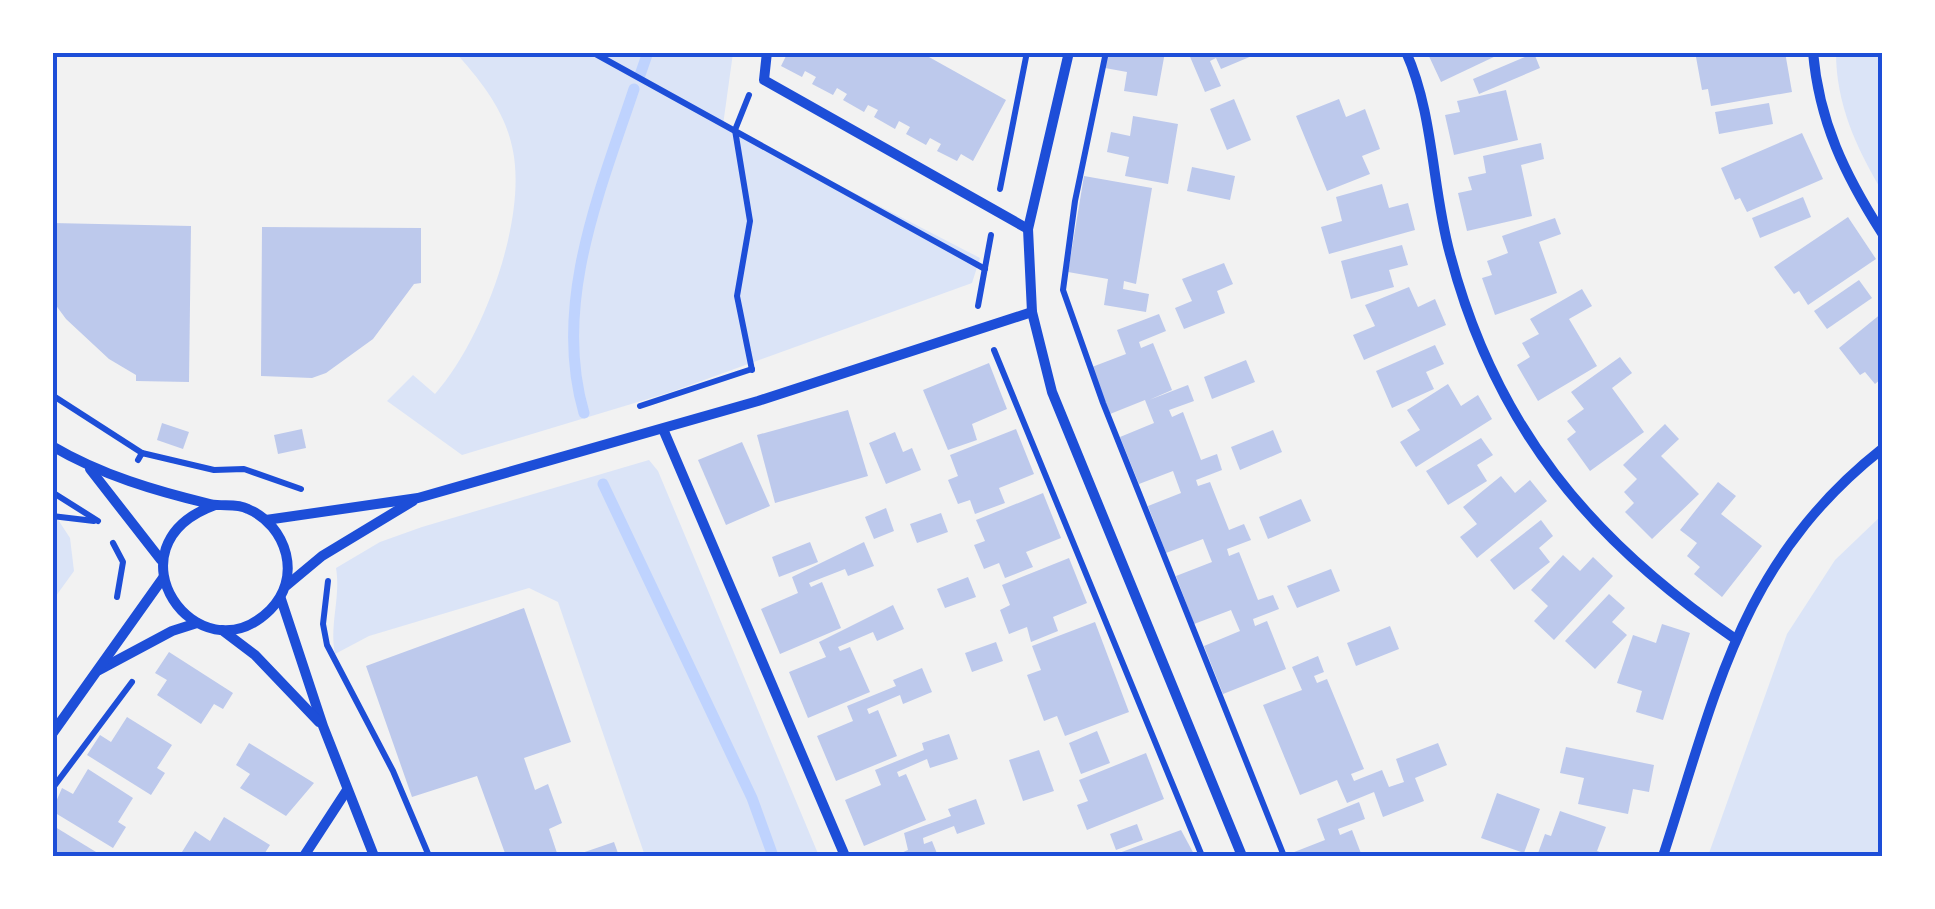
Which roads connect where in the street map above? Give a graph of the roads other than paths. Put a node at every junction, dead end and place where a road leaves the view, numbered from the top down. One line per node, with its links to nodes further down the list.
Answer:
1 (767, 52): 5 (street)
2 (1068, 52): 5 (street)
3 (1406, 52): 21 (street)
4 (1813, 52): 6 (street)
5 (1028, 229): 7 (street)
6 (1882, 233)
7 (1032, 312): 8 (street); 29 (street)
8 (663, 430): 12 (street); 28 (street)
9 (52, 446): 11 (street)
10 (1882, 449): 21 (street)
11 (89, 468): 13 (street); 15 (street)
12 (418, 498): 14 (street); 17 (street)
13 (215, 505): 14 (street); 15 (street)
14 (266, 520): 17 (street)
15 (161, 560): 16 (street)
16 (163, 578): 19 (street); 22 (street)
17 (286, 586): 18 (street)
18 (281, 598): 20 (street); 23 (street)
19 (197, 624): 20 (street); 22 (street)
20 (222, 630): 23 (street)
21 (1734, 638): 30 (street)
22 (98, 670): 24 (street)
23 (323, 726): 25 (street)
24 (52, 734)
25 (348, 790): 26 (street); 27 (street)
26 (304, 856)
27 (374, 856)
28 (845, 856)
29 (1242, 856)
30 (1663, 856)

